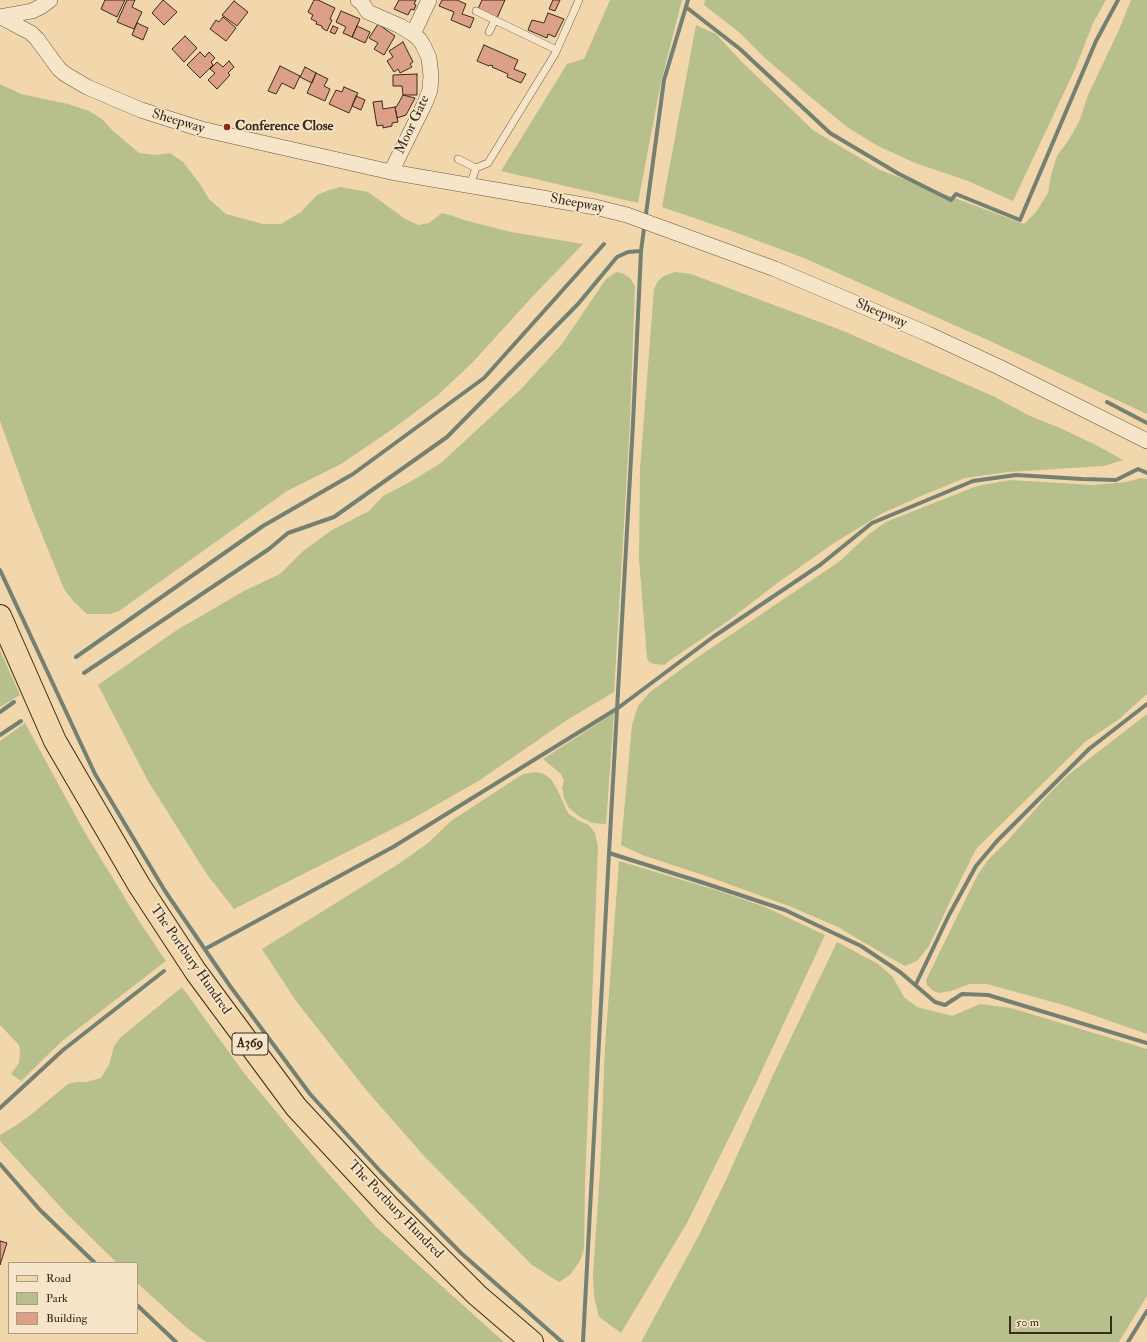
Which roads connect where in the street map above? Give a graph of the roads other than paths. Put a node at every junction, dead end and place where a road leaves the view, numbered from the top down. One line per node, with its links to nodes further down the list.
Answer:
1 (50, 0): 6 (street)
2 (429, 0): 9 (street)
3 (579, 0): 10 (lane)
4 (361, 1): 9 (street, Moor Gate)
5 (476, 11): 7 (lane)
6 (0, 18): 13 (street, Sheepway)
7 (495, 20): 8 (lane); 10 (lane)
8 (489, 32)
9 (413, 34): 13 (street, Moor Gate)
10 (557, 50): 12 (lane)
11 (458, 159): 12 (lane)
12 (476, 168): 14 (lane)
13 (391, 172): 14 (street, Sheepway)
14 (470, 185): 15 (street, Sheepway)
15 (1147, 442)
16 (0, 616): 17 (main road, The Portbury Hundred / A369)
17 (532, 1342)

